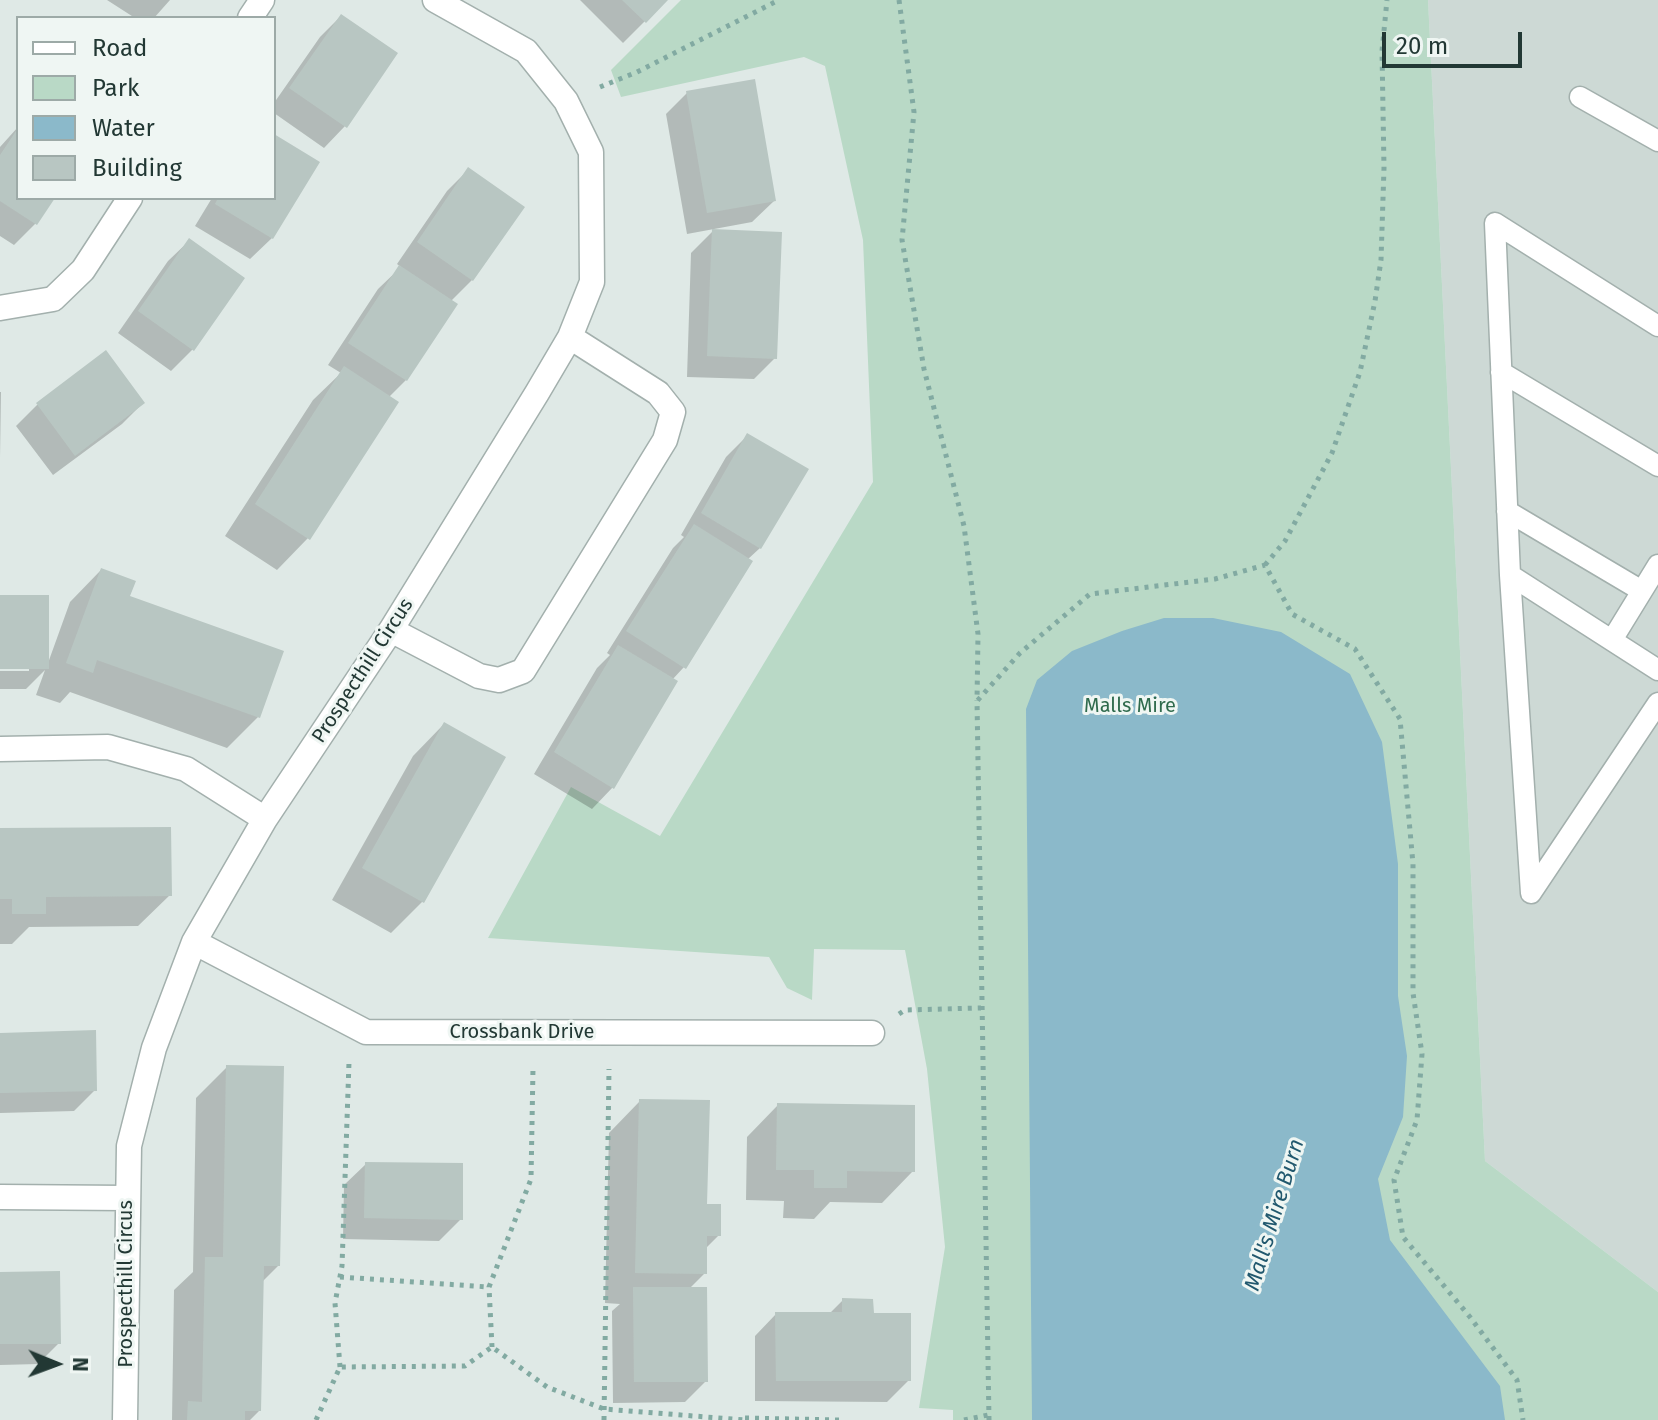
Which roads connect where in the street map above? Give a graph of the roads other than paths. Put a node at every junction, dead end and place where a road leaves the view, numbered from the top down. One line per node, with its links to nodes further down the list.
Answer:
1 (435, 0): 7 (street, Prospecthill Circus)
2 (1580, 97): 3 (lane)
3 (1658, 141)
4 (129, 200): 5 (street)
5 (0, 308)
6 (1658, 326): 8 (lane)
7 (570, 337): 14 (street, Prospecthill Circus); 14 (street)
8 (1501, 372): 9 (lane); 10 (lane)
9 (1658, 466)
10 (1507, 511): 12 (lane); 13 (lane)
11 (1658, 565): 13 (lane)
12 (1510, 575): 15 (lane); 17 (lane)
13 (1642, 591): 15 (lane)
14 (391, 630): 19 (street, Prospecthill Circus)
15 (1612, 640): 16 (lane)
16 (1658, 670)
17 (1658, 703)
18 (0, 749): 19 (street)
19 (265, 819): 20 (street, Prospecthill Circus)
20 (194, 942): 21 (street, Crossbank Drive); 23 (street, Prospecthill Circus)
21 (872, 1033)
22 (0, 1197): 23 (street)
23 (126, 1198): 24 (street, Prospecthill Circus)
24 (125, 1420)

